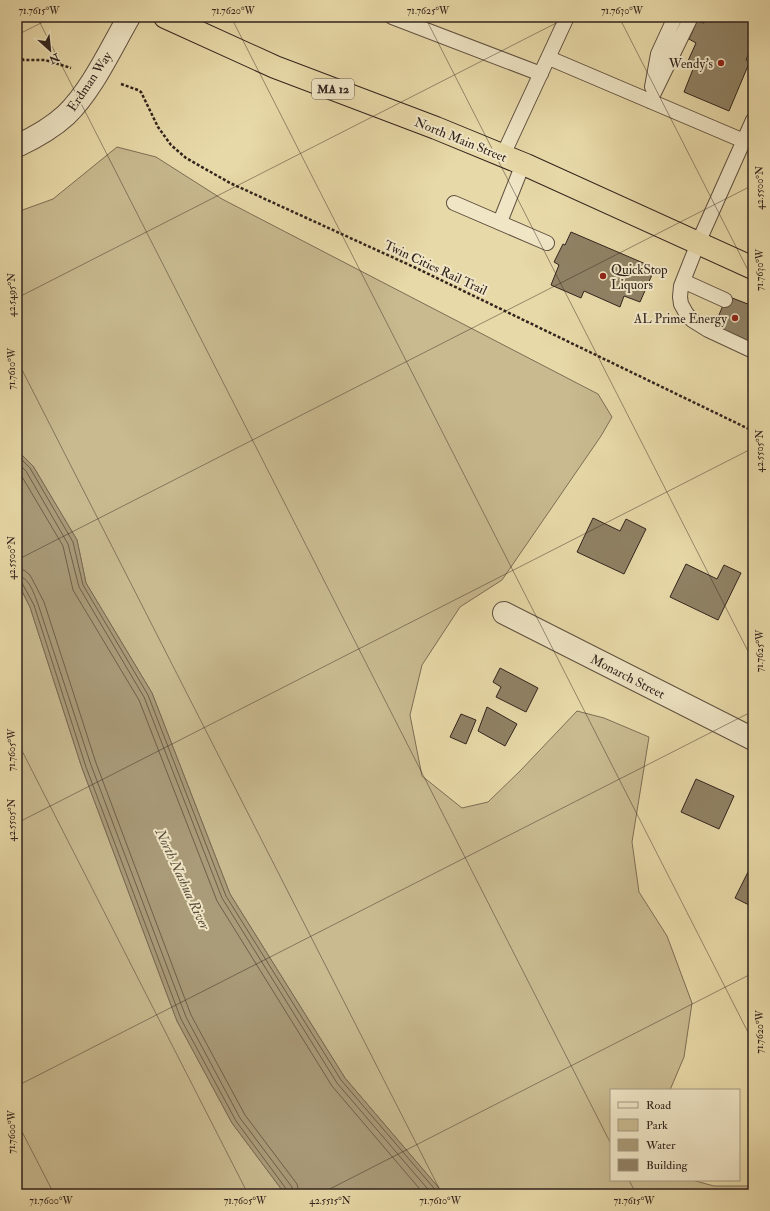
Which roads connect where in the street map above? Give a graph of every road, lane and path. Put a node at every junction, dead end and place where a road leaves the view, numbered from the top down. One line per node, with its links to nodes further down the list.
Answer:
1 (129, 17): 15 (street, Erdman Way)
2 (165, 17): 16 (highway, North Main Street / MA 12)
3 (392, 17): 10 (lane)
4 (567, 17): 8 (lane)
5 (675, 17): 12 (lane)
6 (691, 17): 12 (lane)
7 (17, 57): 9 (path)
8 (549, 58): 10 (lane); 12 (lane)
9 (45, 60)
10 (541, 74): 16 (lane)
11 (138, 90): 26 (path, Twin Cities Rail Trail)
12 (650, 101): 14 (lane)
13 (753, 120): 14 (lane)
14 (744, 141): 21 (lane)
15 (17, 146)
16 (503, 155): 17 (highway, North Main Street / MA 12)
17 (523, 164): 19 (lane); 21 (highway, North Main Street / MA 12)
18 (454, 203): 19 (lane)
19 (500, 222): 20 (lane)
20 (547, 243)
21 (698, 243): 22 (highway, North Main Street / MA 12); 23 (lane)
22 (753, 268)
23 (683, 282): 24 (lane); 25 (lane)
24 (725, 300)
25 (753, 351)
26 (753, 431)
27 (504, 613): 28 (street, Monarch Street)
28 (753, 739)

